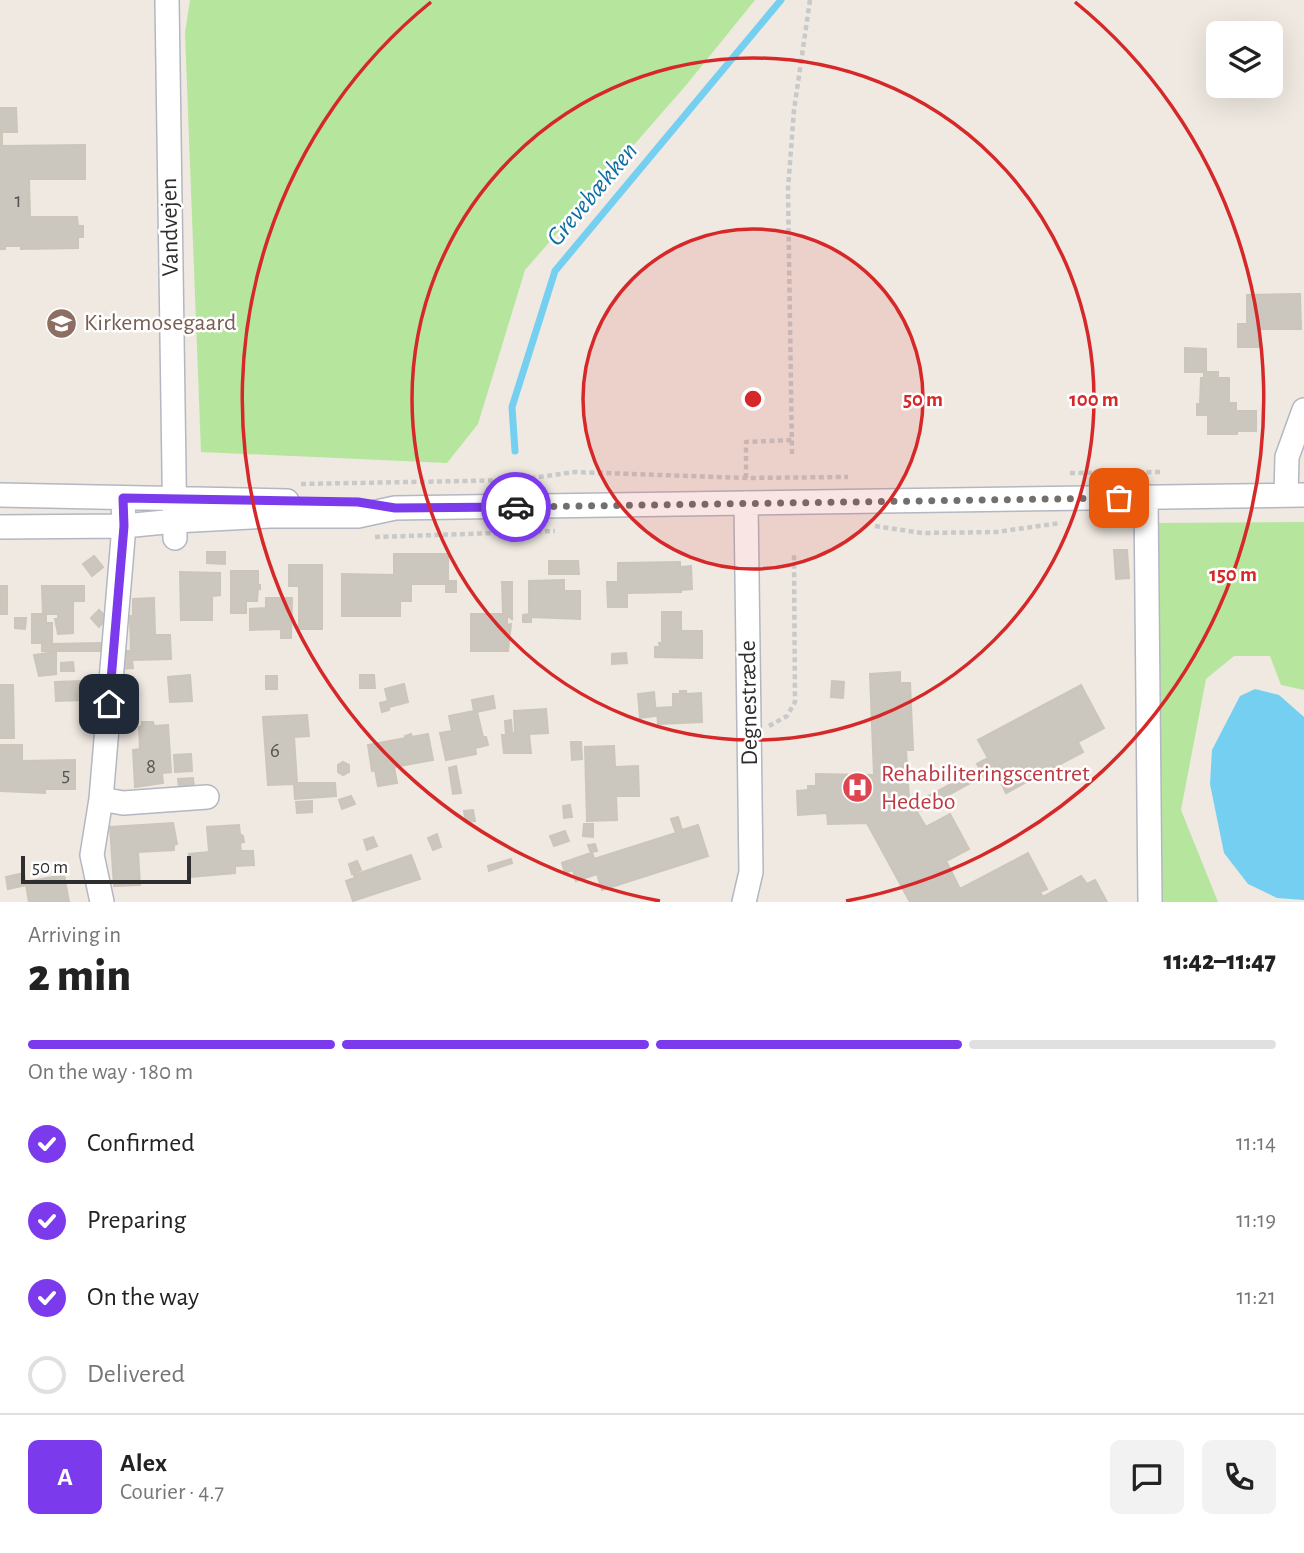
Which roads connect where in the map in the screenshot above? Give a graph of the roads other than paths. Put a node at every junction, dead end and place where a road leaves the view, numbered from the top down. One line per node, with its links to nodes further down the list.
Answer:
1 (167, 0): 8 (street, Vandvejen)
2 (1304, 410): 4 (street)
3 (0, 495): 6 (street)
4 (1295, 495): 5 (street)
5 (1146, 497): 7 (street); 15 (street)
6 (123, 498): 8 (street); 9 (street)
7 (746, 503): 8 (street); 14 (street, Degnestræde)
8 (175, 520): 9 (street)
9 (124, 526): 10 (street); 12 (street)
10 (0, 527)
11 (207, 797): 12 (street)
12 (100, 799): 13 (street)
13 (102, 902)
14 (744, 902)
15 (1150, 902)

